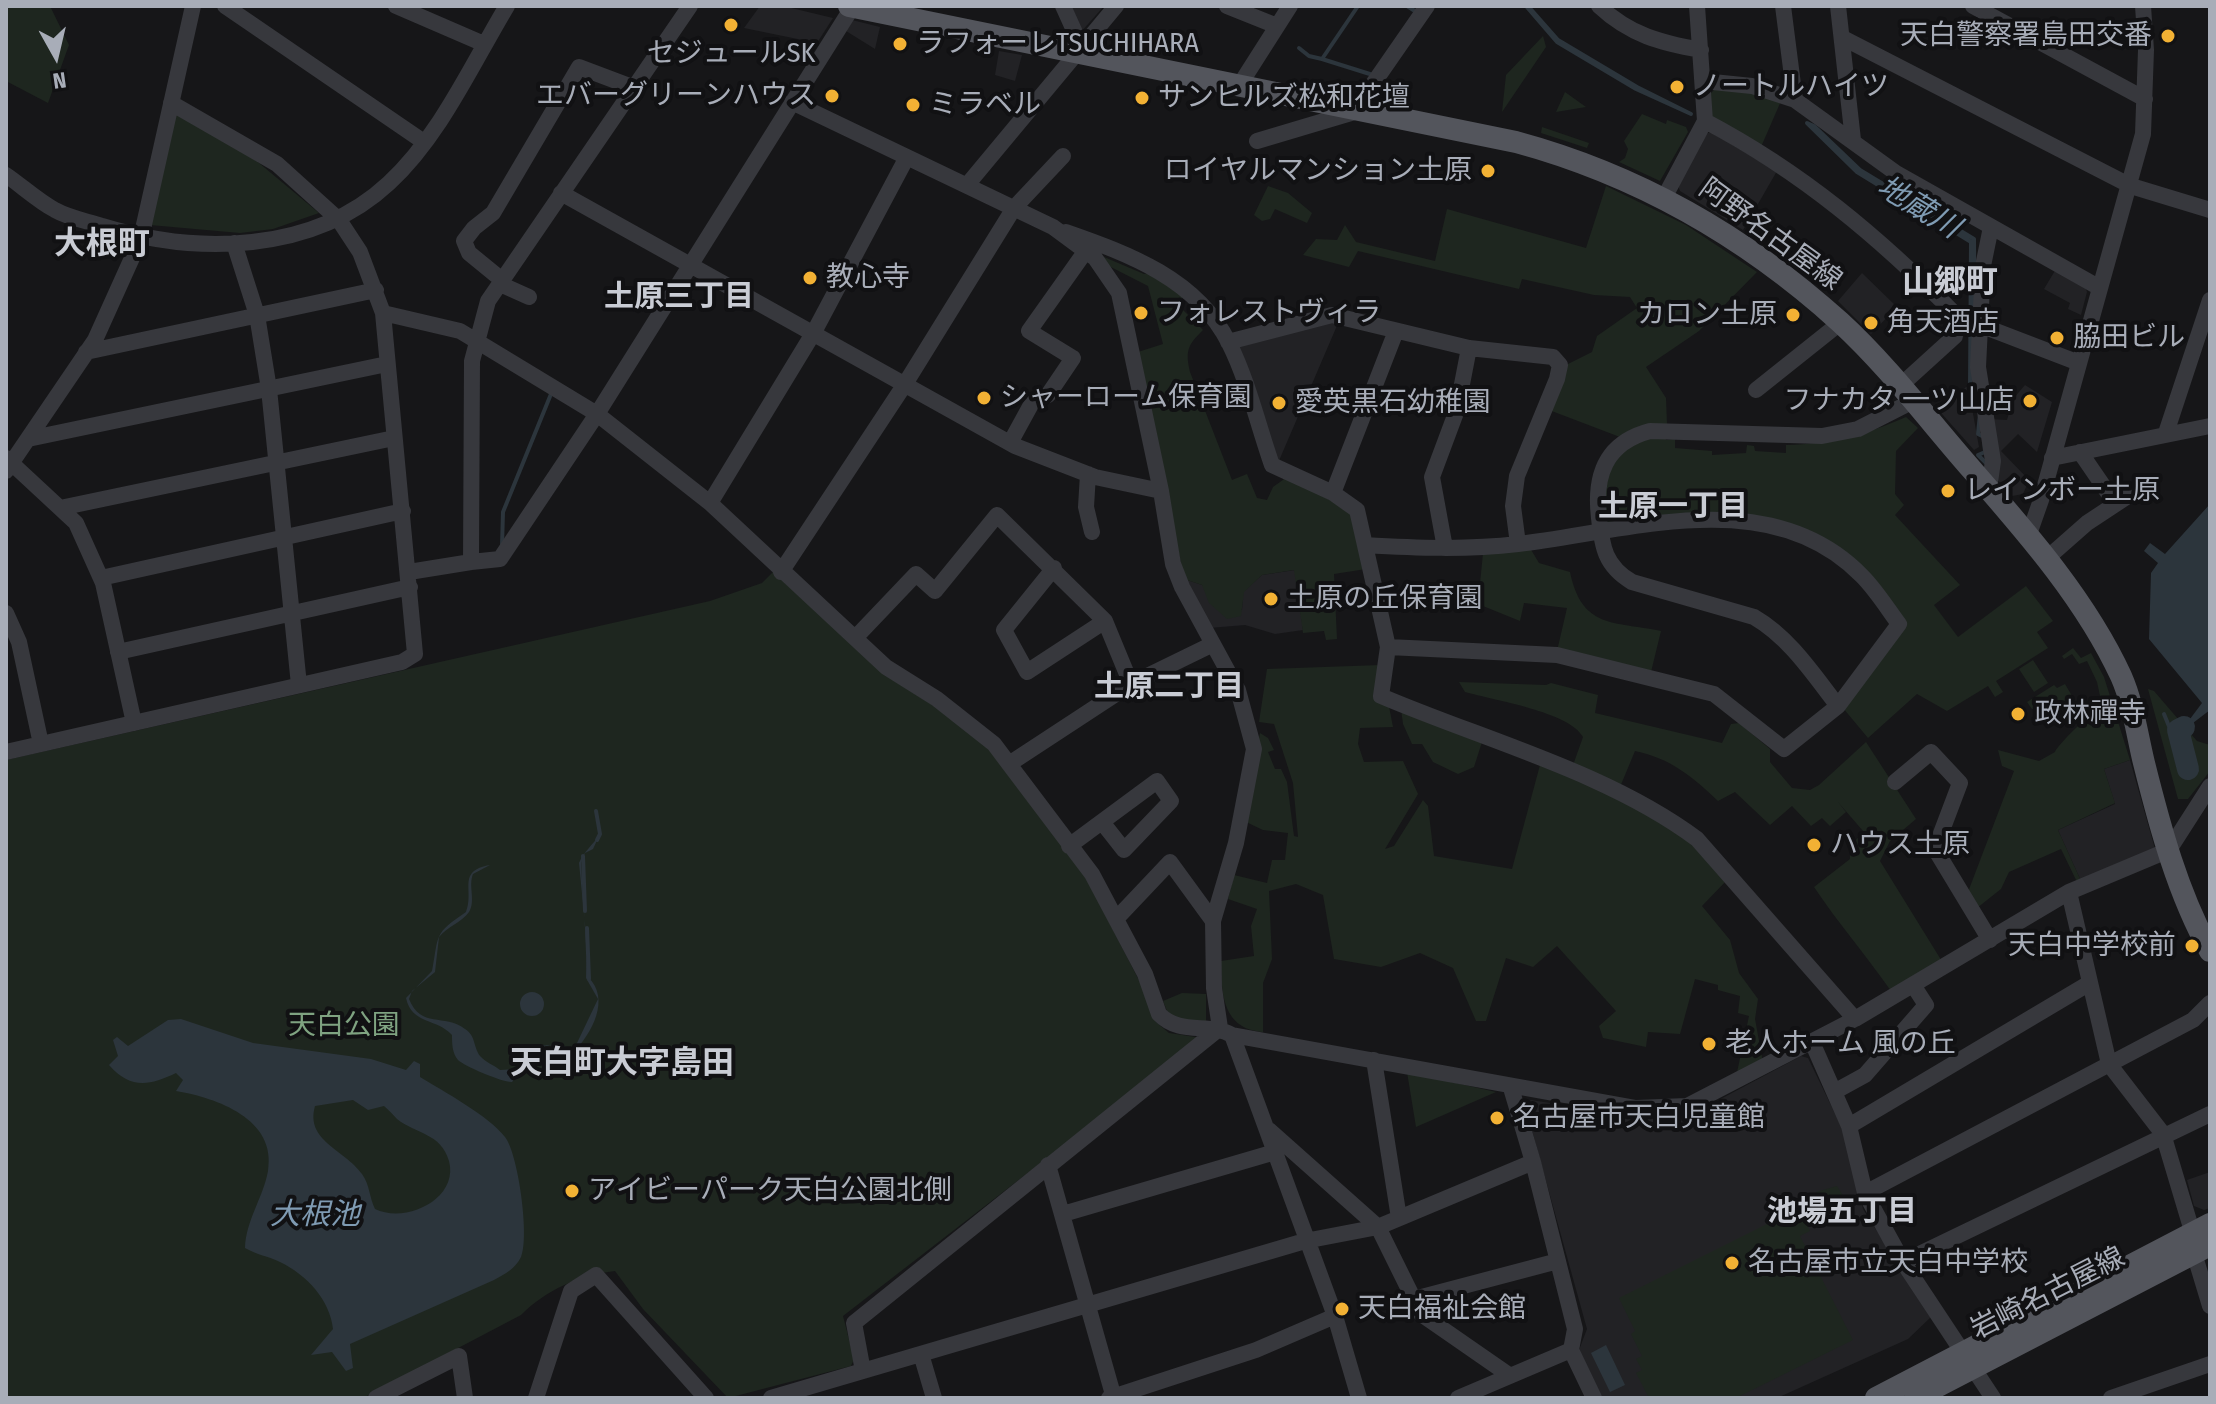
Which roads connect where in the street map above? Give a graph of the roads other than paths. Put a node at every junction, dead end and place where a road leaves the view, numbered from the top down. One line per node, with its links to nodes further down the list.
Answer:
1 (193, 6): 29 (street)
2 (225, 6): 34 (street)
3 (396, 6): 20 (street)
4 (507, 6): 20 (street)
5 (690, 6): 25 (street)
6 (851, 6): 22 (main road, 阿野名古屋線); 28 (street)
7 (1063, 6): 22 (street)
8 (1116, 6): 22 (street)
9 (1227, 6): 18 (street)
10 (1290, 6): 18 (street)
11 (1427, 6): 30 (street)
12 (1599, 6): 21 (street)
13 (1697, 6): 21 (street)
14 (1783, 6): 27 (street)
15 (1838, 6): 19 (street)
16 (1973, 6): 26 (street)
17 (2143, 6): 26 (street)
18 (1277, 26): 24 (street)
19 (1843, 38): 32 (street); 39 (street)
20 (484, 44): 34 (street)
21 (1701, 50): 23 (street)
22 (1075, 54): 24 (main road, 阿野名古屋線); 38 (street)
23 (1703, 81): 27 (street); 31 (street)
24 (1239, 86): 30 (main road, 阿野名古屋線)
25 (632, 87): 40 (street); 51 (street)
26 (2145, 99): 39 (street)
27 (1795, 100): 32 (street)
28 (792, 102): 36 (street); 50 (street)
29 (171, 103): 44 (street); 47 (street)
30 (1361, 110): 33 (street); 41 (main road, 阿野名古屋線)
31 (1705, 121): 41 (street); 72 (street)
32 (1853, 140): 46 (street)
33 (1257, 141)
34 (424, 142): 44 (street)
35 (1063, 156): 42 (street)
36 (907, 157): 38 (street); 61 (street)
37 (6, 175): 47 (street)
38 (967, 185): 42 (street)
39 (2131, 186): 43 (street); 52 (street)
40 (561, 193): 50 (street); 51 (street)
41 (1664, 198): 58 (main road, 阿野名古屋線)
42 (1014, 208): 45 (street); 69 (street)
43 (2210, 210)
44 (339, 220): 48 (street); 53 (street)
45 (1053, 227): 49 (street); 64 (street)
46 (1991, 227): 52 (street); 59 (street)
47 (141, 238): 48 (street); 66 (street)
48 (234, 243): 57 (street)
49 (1085, 252): 78 (street); 86 (street)
50 (691, 263): 61 (street); 73 (street)
51 (501, 282): 54 (street); 63 (street)
52 (2100, 288): 67 (street)
53 (376, 290): 56 (street); 57 (street)
54 (529, 297)
55 (2210, 300): 62 (street)
56 (383, 313): 63 (street); 68 (street)
57 (257, 315): 66 (street); 70 (street)
58 (1840, 323): 71 (street); 72 (main road, 阿野名古屋線)
59 (1980, 325): 67 (street); 85 (street)
60 (1396, 331): 64 (street); 65 (street); 87 (street)
61 (814, 332): 69 (street); 88 (street)
62 (2205, 334): 75 (street)
63 (475, 342): 73 (street); 100 (street)
64 (1228, 342): 87 (street)
65 (1469, 348): 96 (street); 98 (street)
66 (86, 352): 77 (street)
67 (2079, 363): 80 (street)
68 (387, 364): 70 (street); 76 (street)
69 (905, 384): 78 (street); 102 (street)
70 (269, 389): 77 (street); 81 (street)
71 (1756, 390)
72 (1907, 394): 85 (main road, 阿野名古屋線); 93 (street)
73 (597, 414): 88 (street); 100 (street)
74 (2210, 426): 75 (street)
75 (2166, 433): 79 (street)
76 (394, 438): 81 (street); 91 (street)
77 (28, 439): 82 (street)
78 (1010, 443): 83 (street)
79 (2080, 452): 80 (street); 89 (street)
80 (2052, 458): 94 (street)
81 (276, 462): 90 (street); 95 (street)
82 (8, 464): 90 (street)
83 (1088, 474): 86 (street); 92 (street)
84 (2143, 486): 89 (street)
85 (1989, 489): 94 (main road, 阿野名古屋線)
86 (1161, 491): 109 (street)
87 (1333, 493): 97 (street)
88 (710, 503): 102 (street)
89 (2115, 503): 99 (street)
90 (60, 508): 103 (street)
91 (403, 511): 95 (street); 104 (street)
92 (1092, 532)
93 (1601, 532): 96 (street); 114 (street); 114 (street)
94 (2028, 537): 99 (main road, 阿野名古屋線)
95 (283, 538): 103 (street); 105 (street)
96 (1518, 544): 98 (street)
97 (1365, 545): 98 (street); 110 (street)
98 (1445, 548)
99 (2045, 560): 123 (main road, 阿野名古屋線)
100 (471, 562): 104 (street)
101 (1054, 568): 107 (street); 107 (street); 108 (street)
102 (781, 572): 108 (street)
103 (101, 578): 111 (street)
104 (409, 579): 105 (street); 113 (street)
105 (293, 612): 111 (street); 113 (street)
106 (6, 613): 116 (street)
107 (1105, 621): 112 (street)
108 (856, 637): 118 (street)
109 (1213, 644): 112 (street); 126 (street)
110 (1388, 647): 114 (street); 132 (street)
111 (118, 652): 115 (street)
112 (1131, 684): 118 (street)
113 (299, 685): 115 (street)
114 (1838, 706)
115 (134, 723): 116 (street)
116 (41, 744): 117 (street)
117 (6, 752)
118 (1009, 764): 122 (street)
119 (1895, 782): 127 (street)
120 (2208, 792): 123 (street)
121 (1102, 822): 122 (street)
122 (1069, 846): 125 (street)
123 (2169, 850): 124 (street); 128 (main road, 阿野名古屋線)
124 (2069, 892): 127 (street); 129 (street)
125 (1117, 918): 126 (street); 133 (street)
126 (1213, 921): 133 (street)
127 (1990, 940): 130 (street)
128 (2210, 951)
129 (2088, 984): 136 (street); 140 (street)
130 (1913, 985): 132 (street); 138 (street)
131 (2210, 1003): 136 (street)
132 (1855, 1019): 134 (street)
133 (1226, 1032): 135 (street); 141 (street); 145 (street)
134 (1812, 1042): 137 (street); 138 (street)
135 (1374, 1060): 137 (street); 148 (street)
136 (2109, 1064): 142 (street); 146 (street)
137 (1511, 1088): 144 (street)
138 (1834, 1092): 140 (street)
139 (2210, 1114): 142 (street)
140 (1849, 1126): 146 (street)
141 (1268, 1130): 143 (street); 149 (street)
142 (2163, 1134): 150 (street); 153 (street)
143 (1275, 1152): 147 (street); 151 (street)
144 (1533, 1162): 148 (street); 152 (street)
145 (1048, 1165): 147 (street); 162 (street)
146 (1865, 1193): 153 (street)
147 (1063, 1214): 155 (street)
148 (1399, 1218): 149 (street)
149 (1378, 1227): 151 (street); 154 (street)
150 (2202, 1238): 156 (street); 160 (main road, 岩崎名古屋線)
151 (1305, 1241): 155 (street); 157 (street)
152 (1558, 1261): 154 (street); 158 (street)
153 (1903, 1262): 160 (street)
154 (1414, 1299): 163 (street)
155 (1089, 1304): 159 (street); 170 (street)
156 (2210, 1306)
157 (1335, 1316): 170 (street); 171 (street)
158 (1571, 1350): 163 (street); 173 (street)
159 (921, 1354): 162 (street); 169 (street)
160 (1969, 1360): 174 (main road, 岩崎名古屋線); 175 (main road, 岩崎名古屋線); 176 (street)
161 (2210, 1364): 177 (street)
162 (863, 1371): 168 (street)
163 (1509, 1375): 172 (street)
164 (376, 1398): 165 (street)
165 (465, 1398)
166 (536, 1398): 167 (street)
167 (706, 1398)
168 (771, 1398)
169 (934, 1398)
170 (1112, 1398)
171 (1359, 1398)
172 (1458, 1398)
173 (1594, 1398)
174 (1876, 1398)
175 (1915, 1398)
176 (1993, 1398)
177 (2111, 1398)

